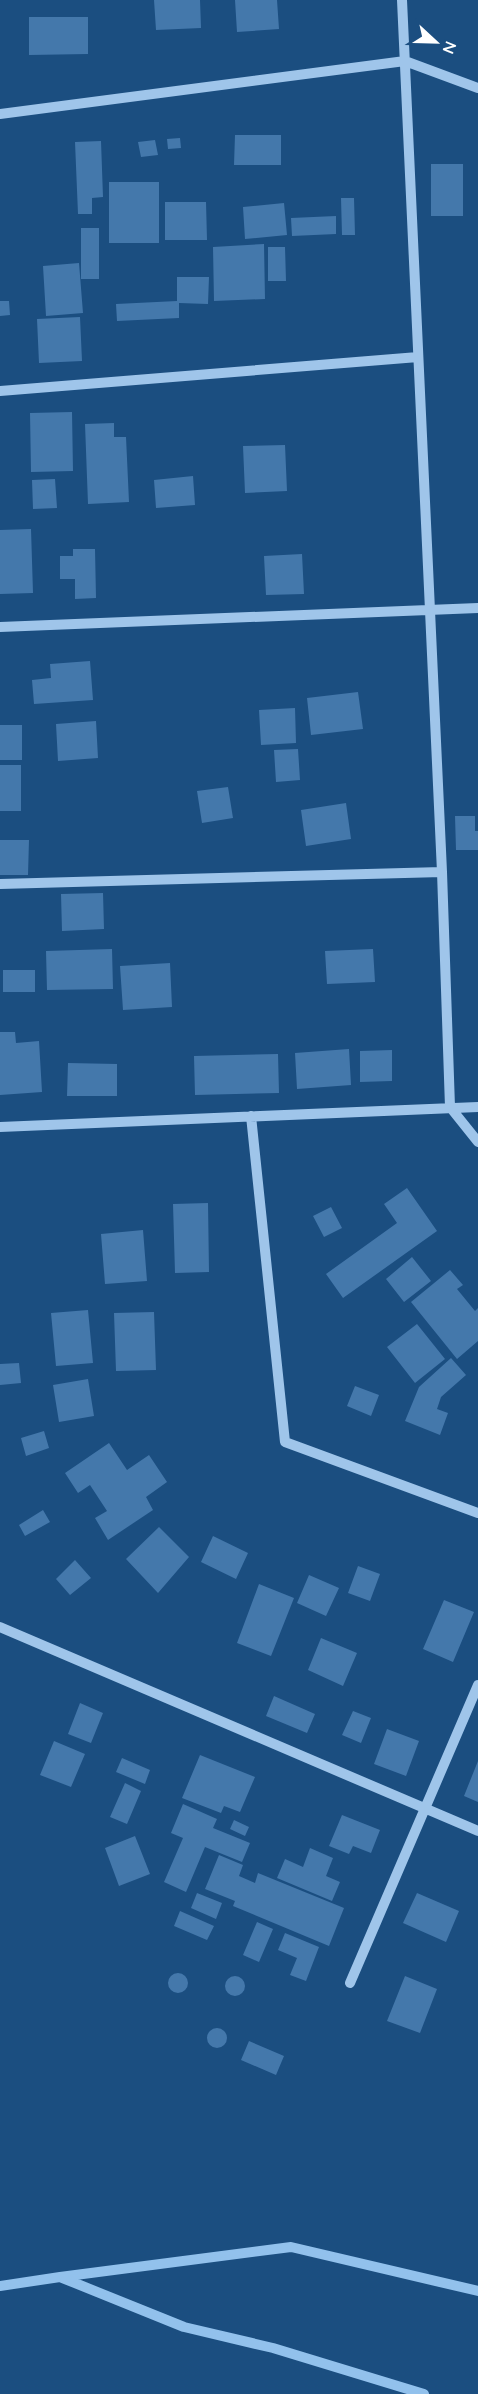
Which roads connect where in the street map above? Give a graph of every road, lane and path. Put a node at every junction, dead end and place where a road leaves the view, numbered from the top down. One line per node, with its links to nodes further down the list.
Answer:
1 (402, 0): 2 (street)
2 (405, 61): 3 (street); 4 (street); 5 (street)
3 (478, 88)
4 (0, 114)
5 (418, 357): 6 (street); 8 (street)
6 (0, 391)
7 (478, 608): 8 (street)
8 (430, 610): 9 (street); 10 (street)
9 (0, 627)
10 (442, 872): 11 (street); 12 (street)
11 (0, 884)
12 (450, 1107): 13 (street); 14 (street); 16 (street)
13 (478, 1107)
14 (251, 1116): 15 (street); 17 (street)
15 (0, 1127)
16 (478, 1142)
17 (478, 1513)
18 (0, 1628): 20 (street)
19 (478, 1685): 20 (street)
20 (425, 1809): 21 (street); 22 (street)
21 (478, 1831)
22 (350, 1983)

